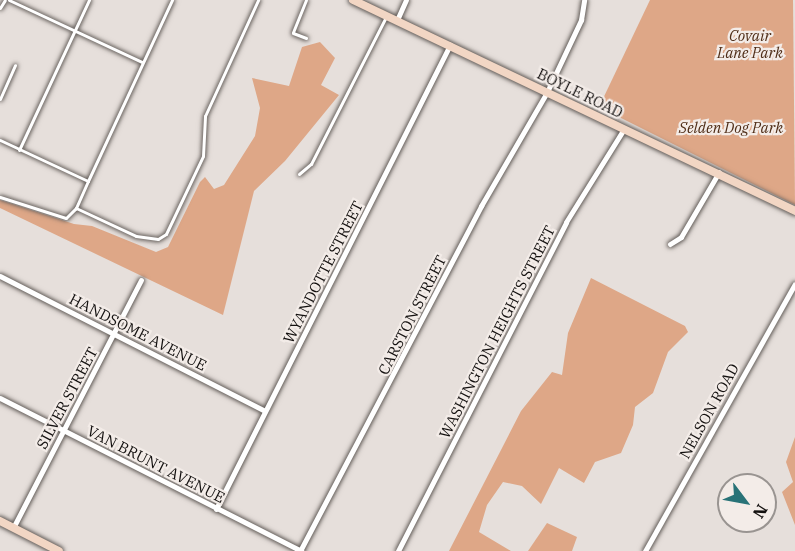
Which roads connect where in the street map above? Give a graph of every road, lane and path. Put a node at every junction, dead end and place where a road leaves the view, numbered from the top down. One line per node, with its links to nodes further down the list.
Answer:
1 (7, 0): 9 (lane); 12 (lane)
2 (89, 0): 12 (lane)
3 (171, 0): 15 (lane)
4 (258, 0): 26 (lane)
5 (306, 0): 13 (lane)
6 (353, 0): 10 (street, BOYLE ROAD)
7 (406, 0): 11 (street)
8 (584, 0): 17 (street, CARSTON STREET)
9 (0, 8)
10 (387, 15): 11 (street, BOYLE ROAD); 23 (lane)
11 (397, 20): 14 (street, BOYLE ROAD)
12 (73, 31): 15 (lane); 21 (lane)
13 (306, 38)
14 (450, 45): 17 (street, BOYLE ROAD); 34 (street, WYANDOTTE STREET)
15 (142, 63): 24 (lane)
16 (15, 65): 18 (lane)
17 (547, 92): 19 (street, BOYLE ROAD); 40 (street, CARSTON STREET)
18 (0, 99)
19 (624, 129): 22 (street, BOYLE ROAD); 41 (street, WASHINGTON HEIGHTS STREET)
20 (0, 140): 21 (lane)
21 (19, 150): 24 (lane)
22 (719, 172): 27 (street, BOYLE ROAD); 28 (street)
23 (299, 174)
24 (88, 181): 26 (lane)
25 (0, 197): 26 (lane)
26 (76, 208)
27 (795, 211)
28 (670, 244)
29 (0, 276): 32 (street, HANDSOME AVENUE)
30 (141, 280): 32 (street, SILVER STREET)
31 (795, 284): 42 (street, NELSON ROAD)
32 (114, 333): 34 (street, HANDSOME AVENUE); 35 (street, SILVER STREET)
33 (0, 398): 35 (street, VAN BRUNT AVENUE)
34 (265, 411): 36 (street, WYANDOTTE STREET)
35 (63, 430): 36 (street, VAN BRUNT AVENUE); 38 (street, SILVER STREET)
36 (216, 509): 40 (street, VAN BRUNT AVENUE)
37 (0, 521): 38 (street)
38 (13, 528): 39 (street)
39 (59, 551)
40 (300, 551)
41 (398, 551)
42 (645, 551)

